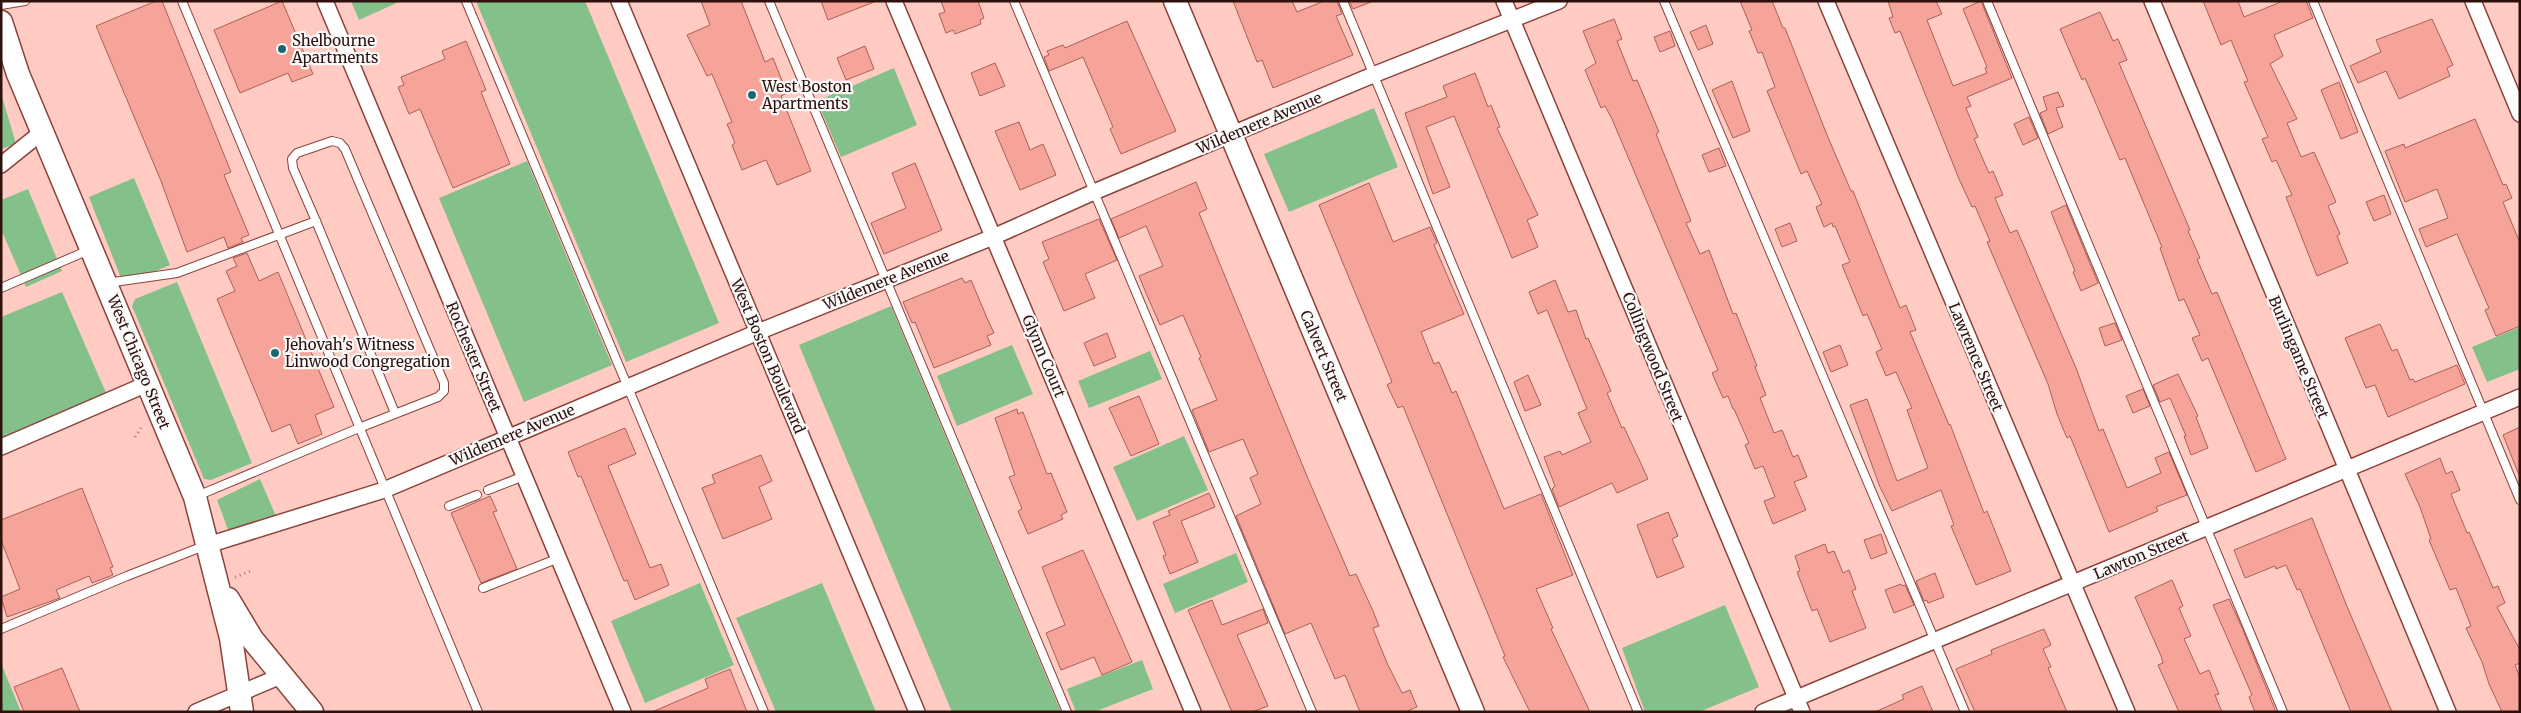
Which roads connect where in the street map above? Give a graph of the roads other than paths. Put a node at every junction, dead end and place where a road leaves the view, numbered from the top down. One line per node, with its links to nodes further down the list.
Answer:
1 (25, 1): 19 (lane)
2 (182, 1): 29 (lane)
3 (325, 1): 42 (street, Rochester Street)
4 (466, 1): 37 (lane)
5 (619, 1): 35 (street, West Boston Boulevard)
6 (769, 1): 32 (lane)
7 (894, 1): 30 (street, Glynn Court)
8 (1014, 1): 27 (lane)
9 (1175, 1): 25 (street, Calvert Street)
10 (1343, 1): 22 (lane)
11 (1504, 1): 20 (street, Collingwood Street)
12 (1558, 1): 20 (street, Wildemere Avenue)
13 (1664, 1): 62 (lane)
14 (1826, 1): 57 (street, Lawrence Street)
15 (1987, 1): 54 (lane)
16 (2152, 1): 44 (street, Burlingame Street)
17 (2313, 1): 39 (lane)
18 (2473, 1): 23 (street)
19 (1, 5)
20 (1513, 20): 22 (street, Wildemere Avenue); 65 (street, Collingwood Street)
21 (1, 22): 24 (street, West Chicago Street)
22 (1374, 75): 25 (street, Wildemere Avenue); 76 (lane)
23 (2520, 114)
24 (42, 132): 26 (street); 31 (street, West Chicago Street)
25 (1231, 135): 27 (street, Wildemere Avenue); 75 (street, Calvert Street)
26 (1, 165)
27 (1094, 192): 30 (street, Wildemere Avenue); 74 (lane)
28 (316, 221): 29 (lane); 40 (lane); 40 (lane)
29 (281, 235): 33 (lane); 41 (lane)
30 (993, 237): 32 (street, Wildemere Avenue); 73 (street, Glynn Court)
31 (91, 249): 33 (street, West Chicago Street); 34 (lane)
32 (886, 280): 35 (street, Wildemere Avenue); 72 (lane)
33 (107, 283): 36 (street, West Chicago Street)
34 (1, 288)
35 (758, 332): 37 (street, Wildemere Avenue); 71 (street, West Boston Boulevard)
36 (147, 384): 43 (street); 49 (street, West Chicago Street)
37 (627, 387): 42 (street, Wildemere Avenue); 70 (lane)
38 (2520, 397): 39 (street, Lawton Street)
39 (2483, 412): 44 (street, Lawton Street); 50 (lane)
40 (395, 413): 41 (lane)
41 (359, 428): 46 (lane); 49 (lane)
42 (508, 437): 45 (street, Rochester Street); 46 (street, Wildemere Avenue)
43 (1, 447)
44 (2346, 470): 54 (street, Lawton Street); 81 (street, Burlingame Street)
45 (524, 476): 47 (lane); 56 (street, Rochester Street)
46 (384, 490): 53 (lane); 55 (street, Wildemere Avenue)
47 (488, 490)
48 (477, 495): 51 (lane)
49 (195, 497): 55 (street, West Chicago Street)
50 (2520, 500)
51 (449, 506)
52 (408, 522): 53 (lane)
53 (399, 526): 60 (lane)
54 (2206, 527): 57 (street, Lawton Street); 80 (lane)
55 (208, 545): 61 (lane); 63 (street); 64 (street, West Chicago Street)
56 (559, 558): 58 (lane); 69 (street, Rochester Street)
57 (2073, 584): 62 (street, Lawton Street); 79 (street, Lawrence Street)
58 (482, 588)
59 (442, 604): 60 (lane)
60 (434, 608): 68 (lane)
61 (1, 629)
62 (1936, 641): 65 (street, Lawton Street); 78 (lane)
63 (283, 675): 64 (street); 67 (street)
64 (240, 703): 66 (street)
65 (1799, 705): 77 (street, Lawton Street)
66 (196, 712)
67 (312, 712)
68 (478, 712)
69 (623, 712)
70 (764, 712)
71 (917, 712)
72 (1067, 712)
73 (1193, 712)
74 (1312, 712)
75 (1472, 712)
76 (1638, 712)
77 (1763, 712)
78 (1965, 712)
79 (2127, 712)
80 (2283, 712)
81 (2448, 712)

